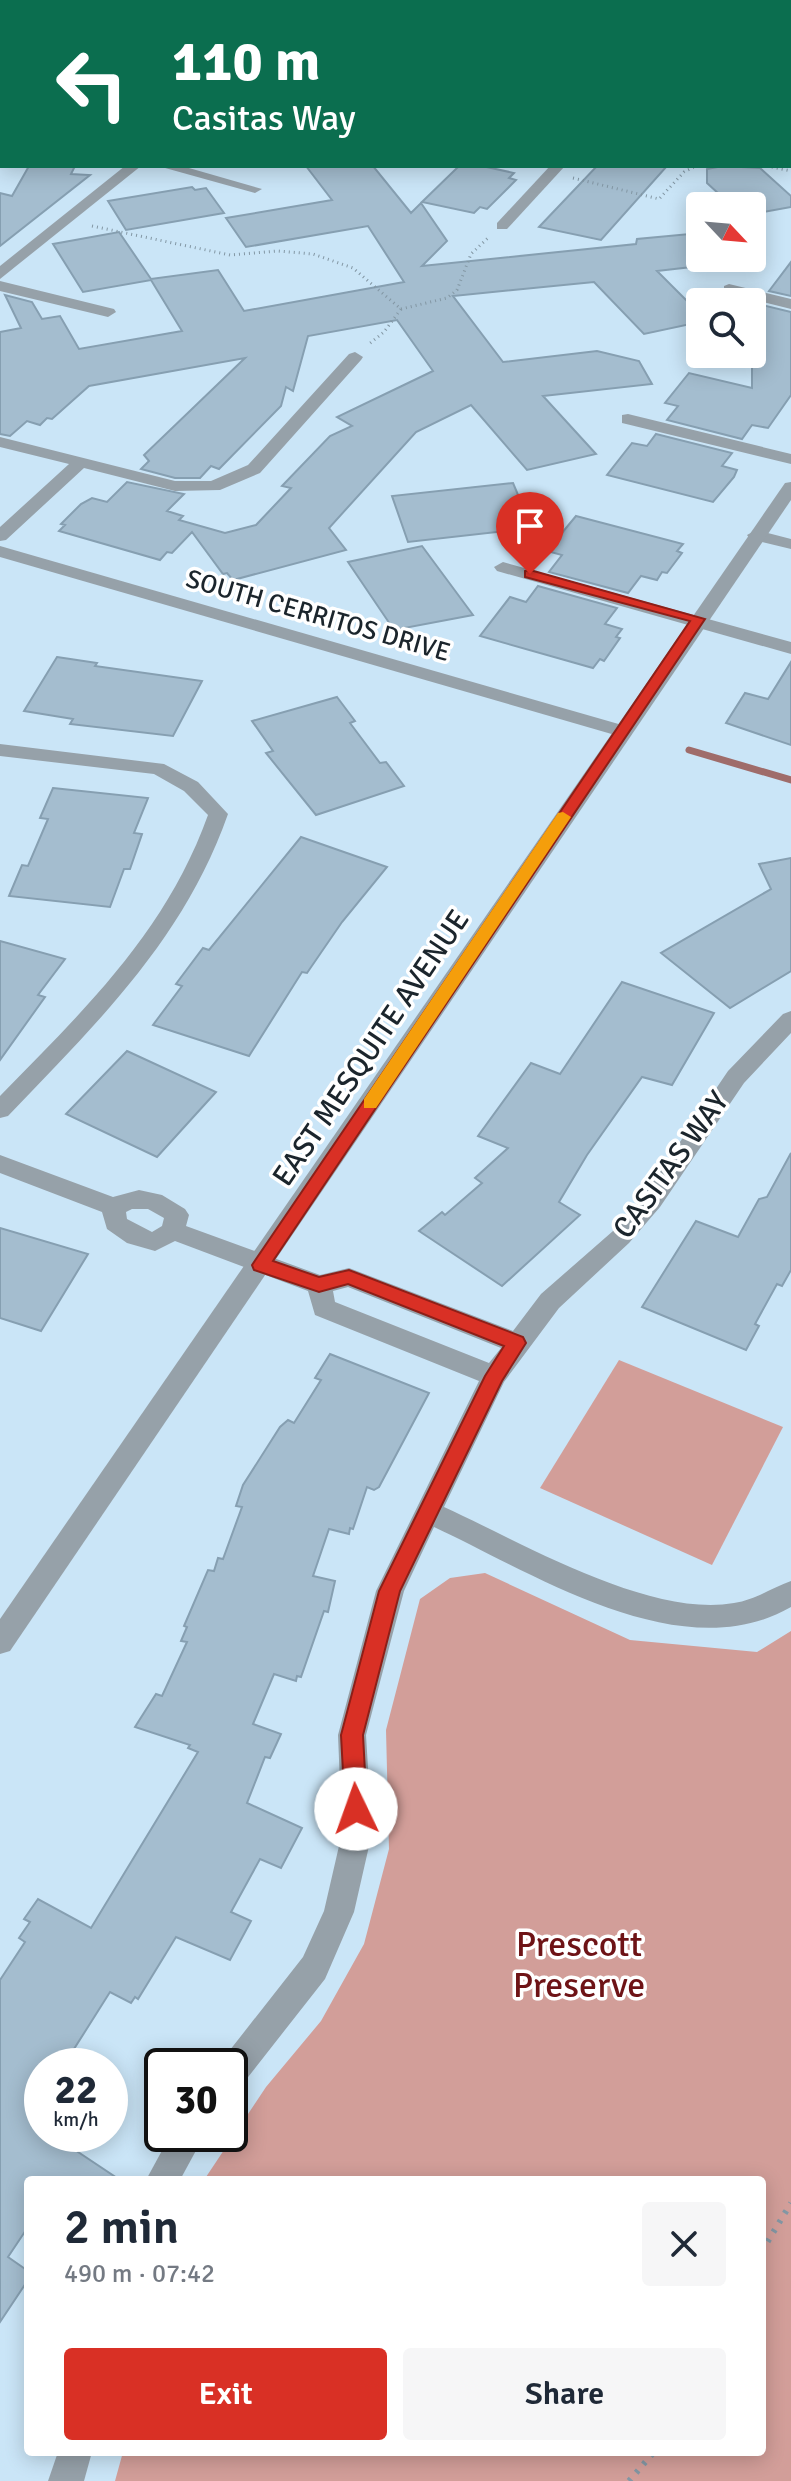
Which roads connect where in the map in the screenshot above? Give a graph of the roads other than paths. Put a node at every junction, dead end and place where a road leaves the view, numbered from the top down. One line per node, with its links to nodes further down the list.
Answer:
1 (132, 168): 6 (street)
2 (173, 168): 4 (street)
3 (554, 170): 5 (street)
4 (255, 189)
5 (502, 226)
6 (0, 274)
7 (0, 286): 10 (street)
8 (766, 298): 9 (street)
9 (791, 304)
10 (108, 312)
11 (355, 357): 15 (street)
12 (628, 419): 14 (street)
13 (0, 442): 15 (street)
14 (791, 459)
15 (79, 464): 18 (street)
16 (791, 487): 17 (street, EAST MESQUITE AVENUE)
17 (756, 535): 19 (street); 22 (street, EAST MESQUITE AVENUE)
18 (0, 536)
19 (791, 544)
20 (0, 551): 24 (street, SOUTH CERRITOS DRIVE)
21 (503, 567): 22 (street)
22 (698, 619): 23 (street); 24 (street, EAST MESQUITE AVENUE)
23 (791, 648)
24 (622, 731): 31 (street, EAST MESQUITE AVENUE)
25 (0, 750): 27 (street)
26 (791, 1019): 33 (street, CASITAS WAY)
27 (0, 1110)
28 (0, 1164): 29 (street)
29 (114, 1207): 30 (street); 30 (street)
30 (173, 1231): 31 (street)
31 (261, 1265): 32 (street); 37 (street, EAST MESQUITE AVENUE)
32 (319, 1285): 33 (street); 34 (street)
33 (516, 1343): 34 (street, CASITAS WAY)
34 (494, 1376): 35 (street, CASITAS WAY)
35 (428, 1512): 36 (street); 38 (street, CASITAS WAY)
36 (791, 1593)
37 (0, 1642)
38 (248, 2052)
39 (178, 2152): 40 (street)
40 (164, 2176)
41 (74, 2456): 42 (street)
42 (66, 2481)

